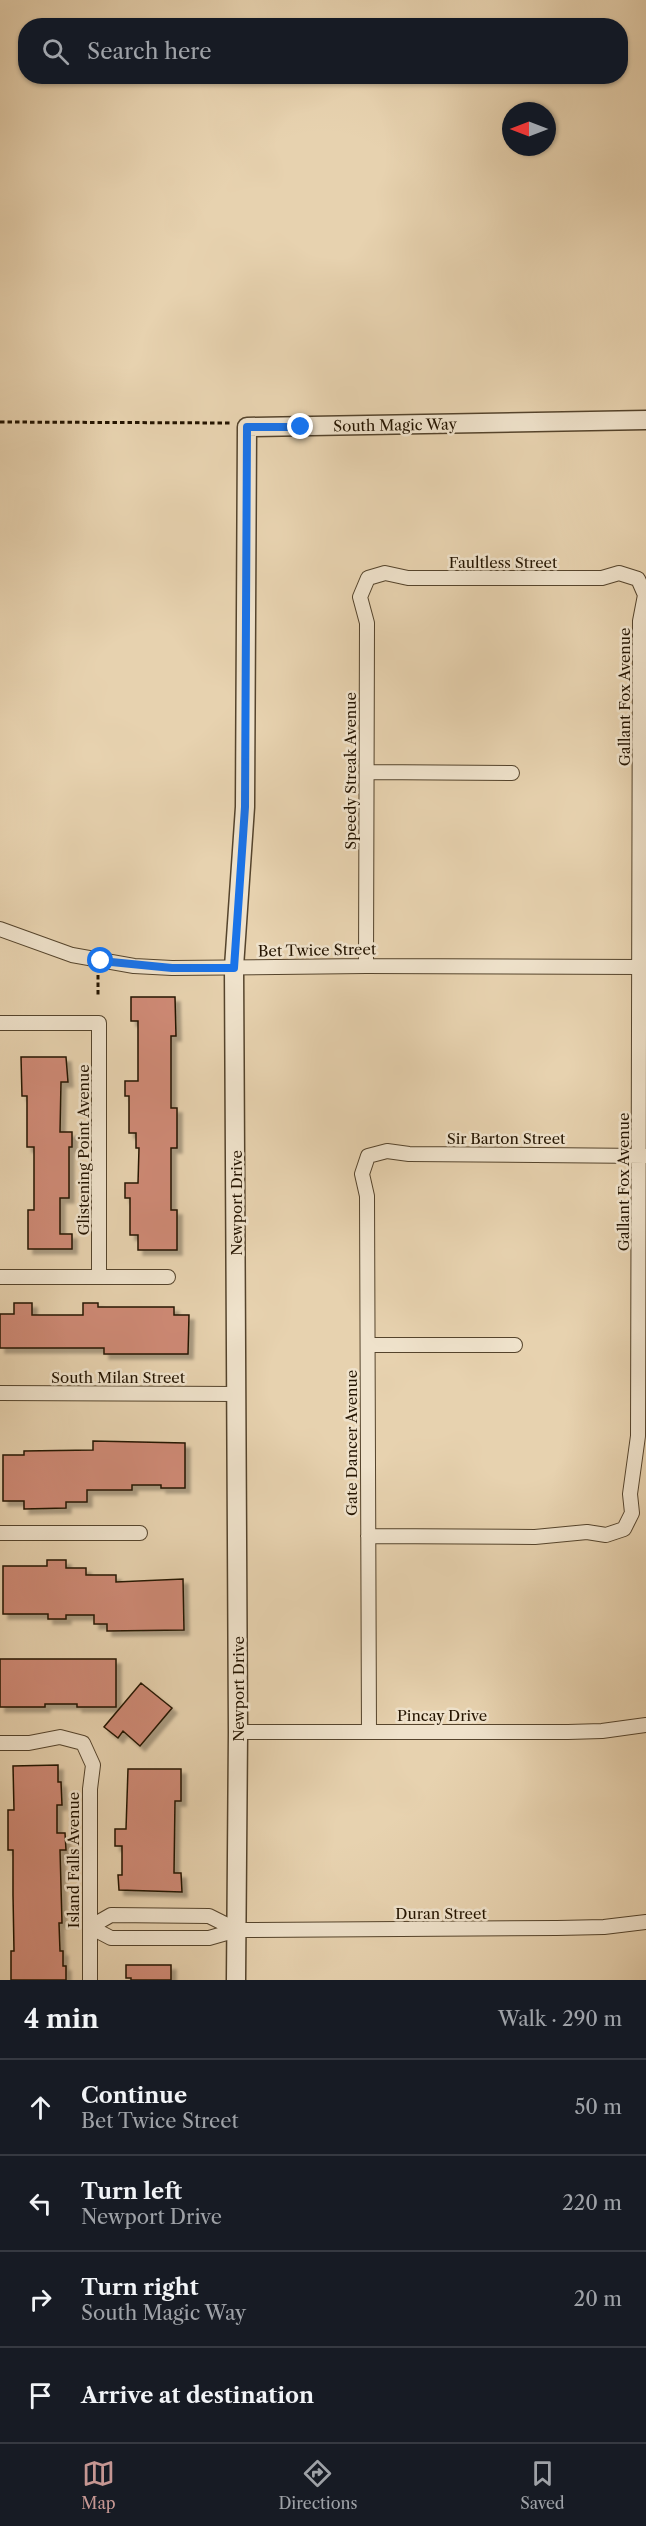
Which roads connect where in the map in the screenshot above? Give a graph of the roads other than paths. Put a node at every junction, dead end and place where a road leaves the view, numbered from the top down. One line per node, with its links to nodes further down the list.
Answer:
1 (646, 420): 2 (street, South Magic Way)
2 (247, 427): 9 (street, Newport Drive)
3 (368, 578): 4 (street, Faultless Street); 5 (street, Speedy Streak Avenue)
4 (638, 579): 10 (street, Gallant Fox Avenue)
5 (366, 772): 6 (street); 8 (street, Speedy Streak Avenue)
6 (512, 773)
7 (0, 929): 9 (street, Bet Twice Street)
8 (366, 966): 9 (street, Bet Twice Street); 10 (street, Bet Twice Street)
9 (234, 968): 20 (street, Newport Drive)
10 (640, 968): 13 (street, Gallant Fox Avenue)
11 (0, 1023): 15 (street, Glistening Point Avenue)
12 (368, 1156): 13 (street, Sir Barton Street); 17 (street, Gate Dancer Avenue)
13 (643, 1156): 23 (street, Gallant Fox Avenue)
14 (0, 1277): 15 (street)
15 (99, 1277): 16 (street)
16 (168, 1277)
17 (368, 1345): 18 (street); 23 (street, Gate Dancer Avenue)
18 (515, 1345)
19 (0, 1393): 20 (street, South Milan Street)
20 (237, 1394): 26 (street, Newport Drive)
21 (0, 1533): 22 (street)
22 (140, 1533)
23 (368, 1536): 25 (street, Gate Dancer Avenue)
24 (646, 1725): 25 (street, Pincay Drive)
25 (369, 1731): 26 (street, Pincay Drive)
26 (238, 1732): 30 (street, Newport Drive)
27 (0, 1743): 29 (street, Island Falls Avenue)
28 (646, 1922): 30 (street, Duran Street)
29 (90, 1926): 30 (street); 30 (street); 31 (street, Island Falls Avenue)
30 (237, 1930): 32 (street, Newport Drive)
31 (90, 1980)
32 (236, 1980)

